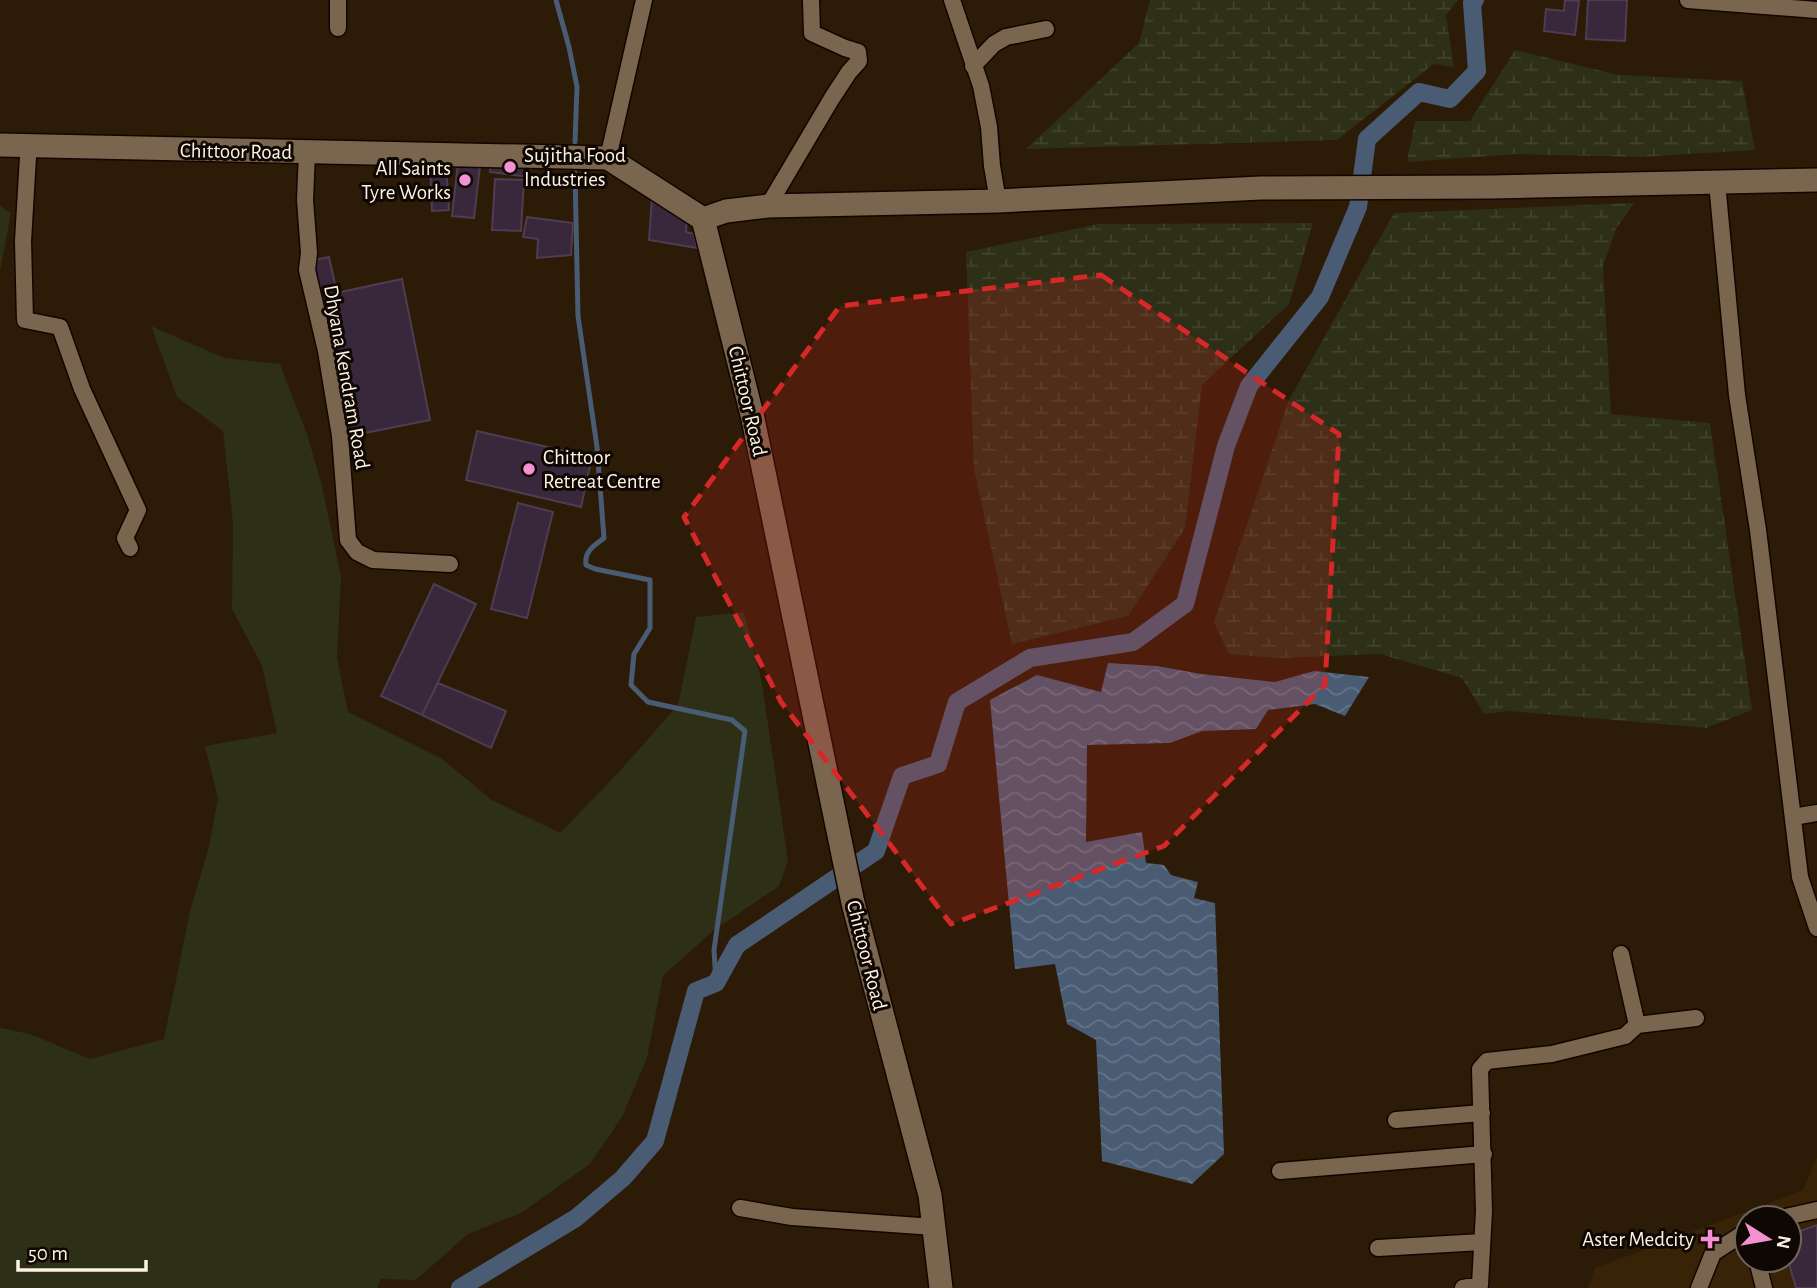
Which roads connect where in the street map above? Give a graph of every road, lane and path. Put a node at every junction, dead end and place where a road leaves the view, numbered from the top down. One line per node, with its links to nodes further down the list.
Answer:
1 (338, 0): 7 (street)
2 (644, 0): 13 (street)
3 (811, 0): 17 (street)
4 (952, 0): 9 (street)
5 (1688, 0): 6 (street)
6 (1817, 10)
7 (338, 28)
8 (1046, 29): 9 (street)
9 (973, 66): 16 (street)
10 (0, 145): 11 (main road, Chittoor Road)
11 (26, 147): 12 (main road, Chittoor Road); 19 (street)
12 (307, 152): 13 (main road, Chittoor Road); 20 (street, Dhyana Kendram Road)
13 (608, 158): 18 (main road)
14 (1817, 180): 15 (main road)
15 (1717, 183): 16 (main road); 22 (street)
16 (998, 201): 17 (main road)
17 (768, 206): 18 (main road)
18 (703, 219): 32 (main road, Chittoor Road)
19 (130, 548)
20 (450, 564)
21 (1817, 813): 22 (street)
22 (1793, 817): 23 (street)
23 (1817, 928)
24 (1621, 954): 26 (street)
25 (1696, 1018): 26 (street)
26 (1637, 1025): 27 (street)
27 (1482, 1113): 28 (street); 29 (street)
28 (1396, 1120)
29 (1484, 1154): 30 (street); 34 (street)
30 (1280, 1171)
31 (740, 1208): 32 (street)
32 (934, 1227): 36 (main road, Chittoor Road)
33 (1733, 1240): 38 (street)
34 (1482, 1242): 35 (street); 37 (street)
35 (1378, 1248)
36 (941, 1288)
37 (1463, 1288)
38 (1699, 1288)

